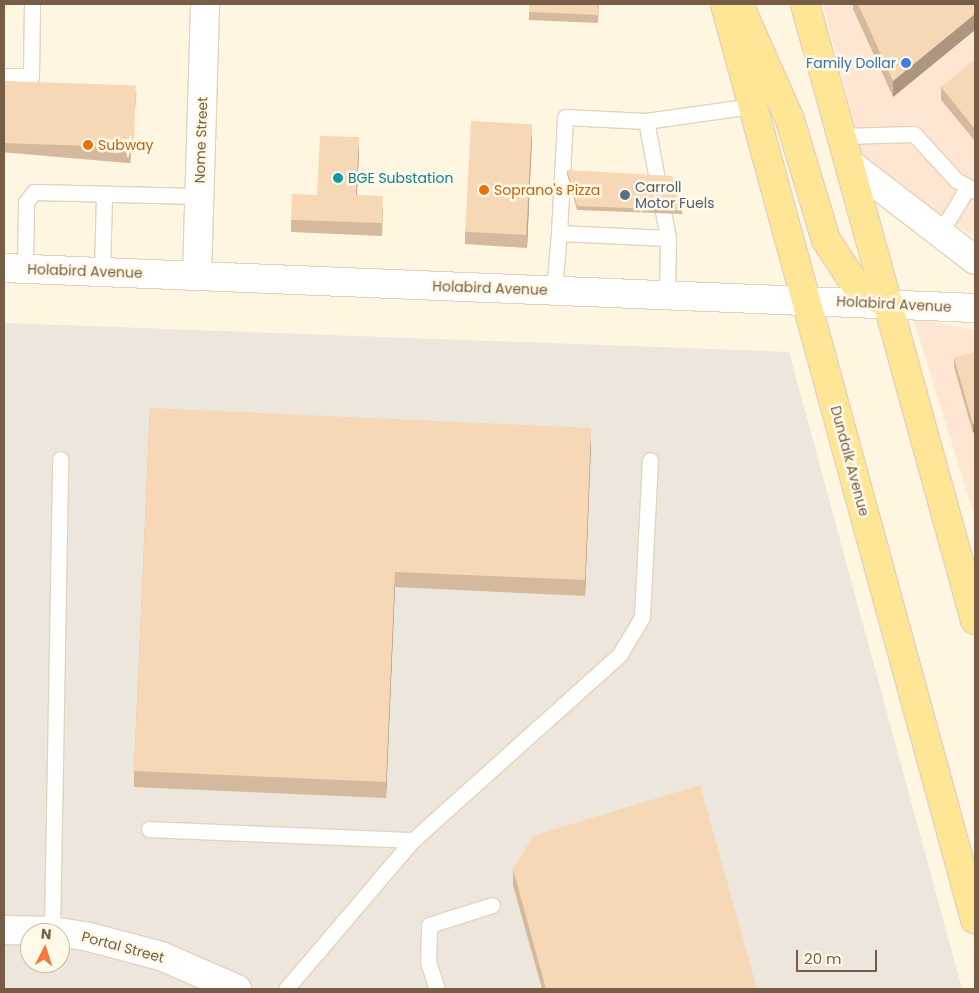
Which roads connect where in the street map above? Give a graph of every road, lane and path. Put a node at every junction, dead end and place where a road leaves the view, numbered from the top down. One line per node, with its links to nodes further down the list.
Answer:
1 (32, 4): 6 (lane)
2 (206, 4): 13 (main road, Nome Street)
3 (725, 4): 7 (main road, Dundalk Avenue)
4 (739, 4): 24 (main road)
5 (805, 4): 9 (main road)
6 (4, 76)
7 (753, 106): 8 (lane); 23 (main road, Dundalk Avenue)
8 (646, 121): 14 (lane); 16 (lane)
9 (842, 136): 10 (main road); 11 (lane)
10 (849, 163): 15 (main road); 24 (main road)
11 (972, 189): 15 (lane)
12 (104, 194): 13 (lane); 18 (lane); 19 (lane)
13 (199, 196): 20 (main road, Nome Street)
14 (559, 233): 16 (lane); 21 (lane)
15 (940, 233): 17 (main road)
16 (668, 238): 22 (lane)
17 (975, 260)
18 (14, 268): 19 (main road, Holabird Avenue)
19 (102, 272): 20 (main road, Holabird Avenue)
20 (197, 276): 21 (main road, Holabird Avenue)
21 (554, 290): 22 (main road, Holabird Avenue)
22 (667, 295): 23 (main road, Holabird Avenue)
23 (807, 300): 24 (main road, Holabird Avenue); 32 (main road, Dundalk Avenue)
24 (889, 305): 25 (main road, Holabird Avenue); 28 (main road)
25 (975, 308)
26 (60, 459): 33 (lane)
27 (650, 460): 30 (lane)
28 (975, 620)
29 (149, 829): 30 (lane)
30 (412, 840): 38 (lane)
31 (492, 905): 39 (lane)
32 (975, 919)
33 (52, 923)
34 (4, 930): 35 (main road, Portal Street)
35 (20, 930)
36 (70, 935): 37 (main road, Portal Street)
37 (237, 989)
38 (286, 989)
39 (437, 989)

